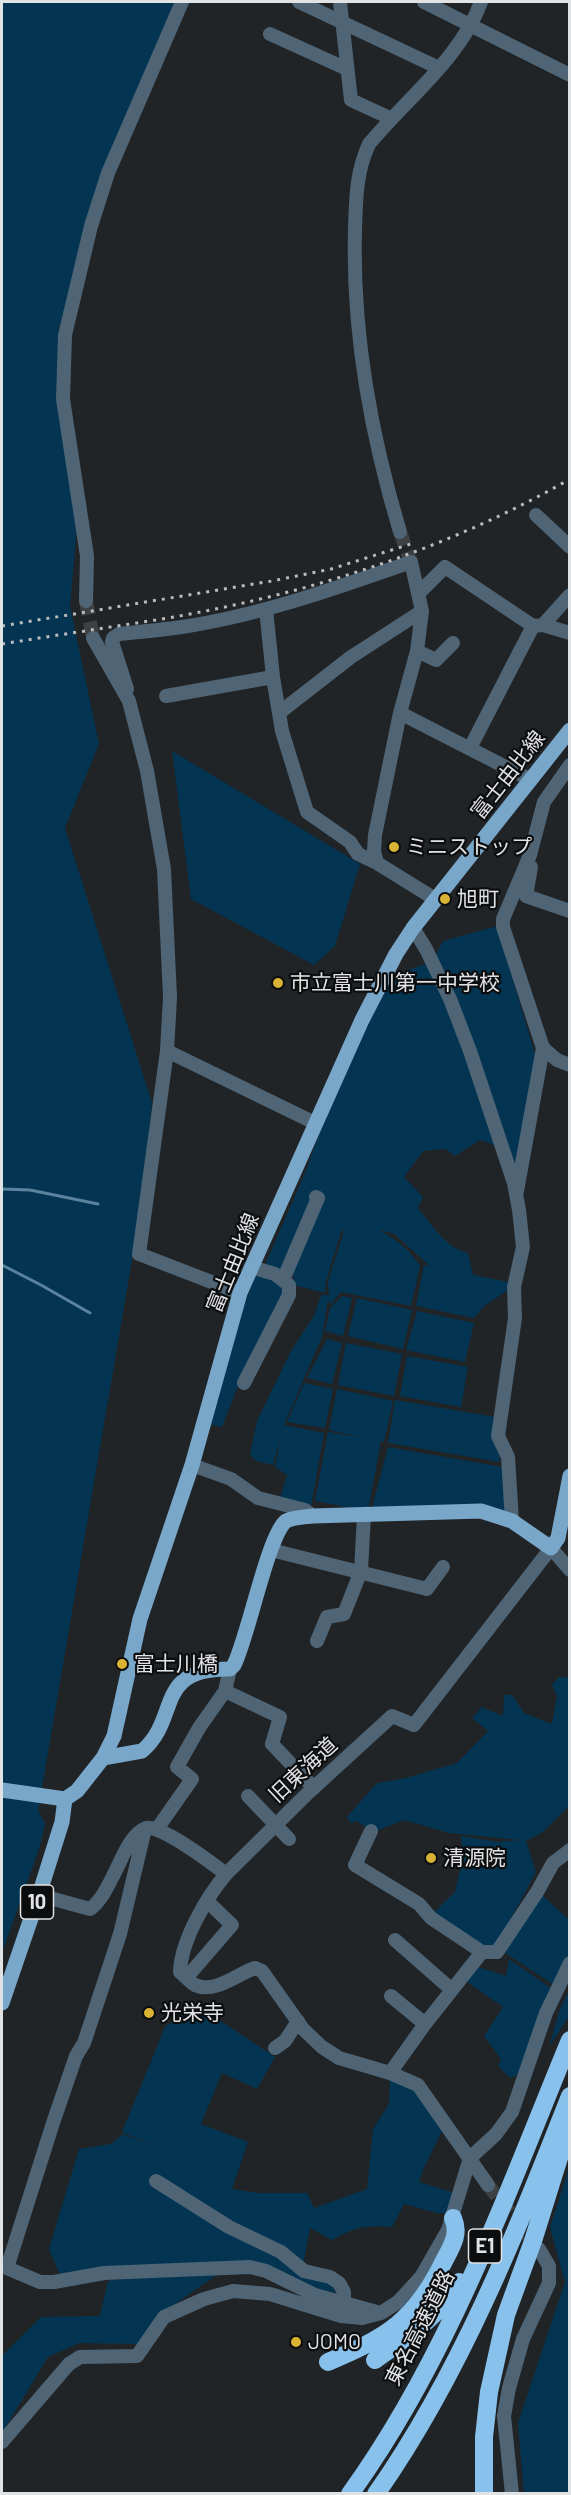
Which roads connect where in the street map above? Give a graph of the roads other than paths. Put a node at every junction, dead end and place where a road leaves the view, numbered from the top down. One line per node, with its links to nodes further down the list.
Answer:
1 (182, 2): 18 (street)
2 (299, 2): 6 (street)
3 (340, 2): 6 (street)
4 (424, 2): 7 (street)
5 (481, 2): 7 (street)
6 (341, 21): 9 (street); 10 (street)
7 (472, 25): 9 (street); 11 (street)
8 (270, 34): 10 (street)
9 (439, 68): 12 (street)
10 (347, 69): 12 (street)
11 (570, 75)
12 (390, 118): 14 (street)
13 (536, 515): 15 (street)
14 (400, 532)
15 (570, 547)
16 (419, 593): 19 (street); 20 (street); 21 (street)
17 (570, 595): 21 (street)
18 (86, 601)
19 (266, 609): 26 (street); 27 (street)
20 (422, 611): 25 (street); 29 (street)
21 (538, 626): 22 (street); 32 (street)
22 (570, 633)
23 (93, 638): 27 (street)
24 (453, 643): 25 (street)
25 (417, 651): 30 (street)
26 (273, 677): 28 (street); 29 (street)
27 (125, 694): 41 (street)
28 (166, 696)
29 (279, 713): 36 (street)
30 (400, 713): 32 (street); 36 (street)
31 (570, 730): 34 (main road, 富士由比線)
32 (470, 748): 34 (street)
33 (570, 765): 35 (street)
34 (531, 780): 37 (main road, 富士由比線)
35 (530, 855): 38 (street); 40 (street)
36 (377, 863): 37 (street)
37 (435, 899): 39 (main road, 富士由比線)
38 (570, 911)
39 (413, 928): 43 (main road, 富士由比線); 44 (street)
40 (543, 1048): 42 (street); 44 (street)
41 (167, 1051): 43 (street); 48 (street)
42 (570, 1065)
43 (315, 1123): 46 (main road, 富士由比線)
44 (516, 1194): 54 (street)
45 (315, 1197): 47 (street)
46 (251, 1267): 47 (street); 48 (main road, 富士由比線)
47 (283, 1280): 49 (street)
48 (240, 1293): 50 (main road, 富士由比線)
49 (244, 1383)
50 (192, 1465): 53 (street); 63 (main road, 富士由比線)
51 (570, 1476): 55 (main road)
52 (363, 1515): 53 (main road); 54 (main road); 59 (street)
53 (313, 1516): 56 (main road)
54 (512, 1521): 55 (main road)
55 (551, 1548): 58 (street); 64 (street, 旧東海道)
56 (271, 1550): 59 (street); 61 (main road)
57 (443, 1567): 59 (street)
58 (570, 1570)
59 (360, 1571): 60 (street)
60 (317, 1641)
61 (230, 1669): 62 (street); 63 (main road)
62 (225, 1690): 64 (street); 69 (street)
63 (103, 1758): 67 (main road, 富士由比線)
64 (314, 1788): 68 (street, 旧東海道)
65 (2, 1790): 67 (main road)
66 (248, 1796): 68 (street)
67 (65, 1799): 74 (main road, 10)
68 (276, 1824): 71 (street); 73 (street, 旧東海道)
69 (151, 1829): 73 (street); 74 (street); 97 (street)
70 (371, 1831): 77 (street)
71 (289, 1839)
72 (570, 1850): 77 (street)
73 (226, 1874): 75 (street, 旧東海道)
74 (39, 1895): 83 (main road, 10)
75 (207, 1901): 79 (street, 旧東海道); 79 (street)
76 (395, 1940): 81 (street)
77 (482, 1952): 81 (street)
78 (570, 1963): 80 (street)
79 (187, 1977): 84 (street)
80 (563, 1988): 91 (street)
81 (452, 1990): 85 (street)
82 (391, 1996): 85 (street)
83 (2, 2002)
84 (298, 2021): 87 (street); 88 (street)
85 (425, 2024): 88 (street)
86 (570, 2040): 92 (highway, 東名高速道路 / E1)
87 (274, 2048)
88 (390, 2073): 91 (street)
89 (570, 2096): 104 (highway, E1)
90 (570, 2124): 105 (highway)
91 (470, 2158): 94 (street); 95 (street)
92 (513, 2180): 100 (highway); 103 (highway, 東名高速道路 / E1)
93 (156, 2181): 98 (street)
94 (488, 2185)
95 (453, 2218): 99 (street); 101 (highway)
96 (539, 2249): 106 (street)
97 (7, 2252): 98 (street)
98 (344, 2304): 99 (street)
99 (381, 2313): 102 (street)
100 (375, 2360)
101 (328, 2362)
102 (2, 2442)
103 (350, 2493)
104 (376, 2493)
105 (484, 2493)
106 (512, 2493)

